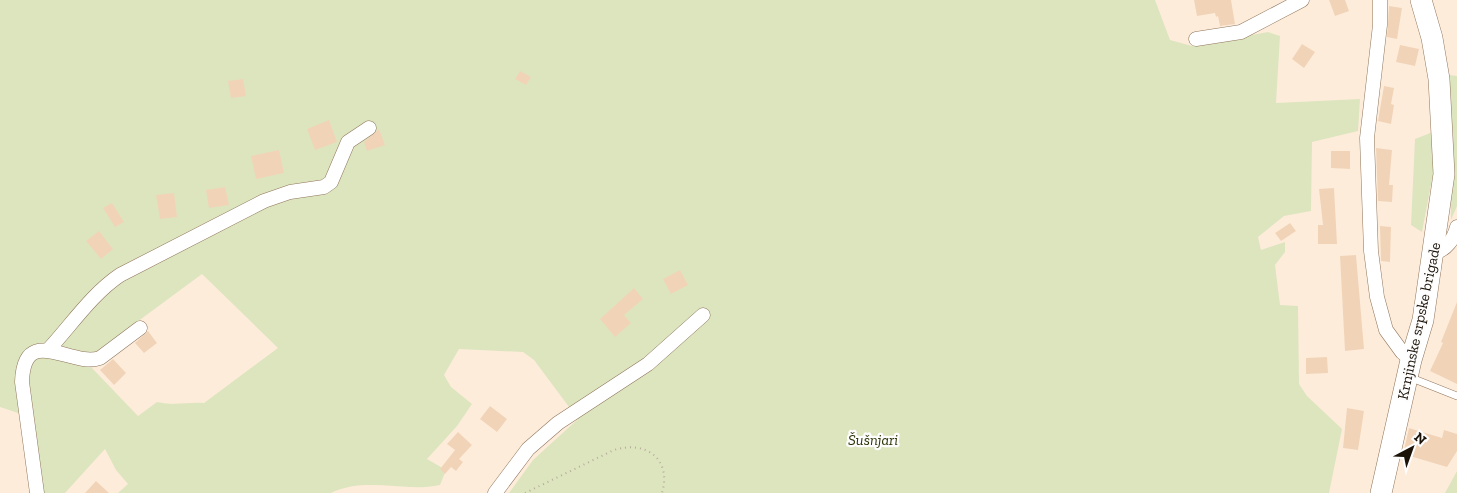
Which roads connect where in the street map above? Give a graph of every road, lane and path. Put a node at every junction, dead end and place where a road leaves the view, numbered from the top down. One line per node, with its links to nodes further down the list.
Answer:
1 (1302, 0): 4 (street)
2 (1380, 0): 11 (street)
3 (1421, 0): 7 (main road, Krnjinske srpske brigade)
4 (1196, 39)
5 (369, 128): 10 (street)
6 (1457, 227): 7 (street)
7 (1434, 254): 11 (main road, Krnjinske srpske brigade)
8 (703, 315): 14 (street)
9 (140, 328): 10 (street)
10 (49, 349): 13 (street)
11 (1410, 368): 12 (lane); 17 (main road, Krnjinske srpske brigade)
12 (1457, 396)
13 (37, 493)
14 (495, 493)
15 (525, 493): 16 (path)
16 (662, 493)
17 (1381, 493)

